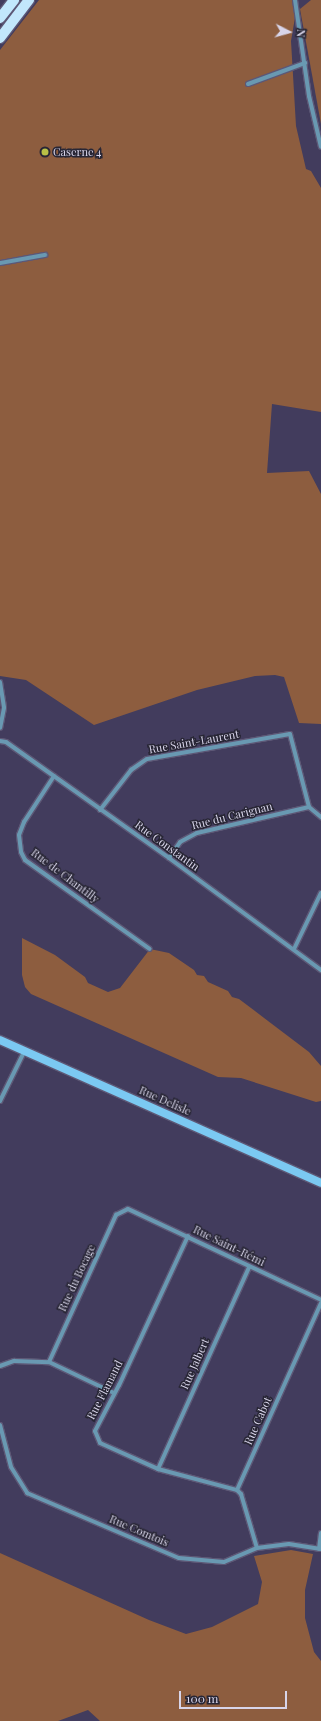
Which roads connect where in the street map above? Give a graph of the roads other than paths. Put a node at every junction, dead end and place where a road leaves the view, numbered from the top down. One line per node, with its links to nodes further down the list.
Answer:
1 (14, 0): 4 (main road)
2 (29, 0): 5 (main road)
3 (295, 0): 6 (street)
4 (0, 18)
5 (0, 38)
6 (305, 63): 7 (street); 8 (street)
7 (248, 84)
8 (321, 147)
9 (45, 255): 10 (street)
10 (0, 262)
11 (0, 682): 12 (street)
12 (0, 728)
13 (0, 740): 14 (street, Rue Constantin)
14 (54, 776): 16 (street, Rue Constantin); 20 (street, Rue de Chantilly)
15 (309, 807): 16 (street, Rue Saint-Laurent); 17 (street); 18 (street, Rue du Carignan)
16 (100, 810): 18 (street, Rue Constantin)
17 (321, 817)
18 (169, 858): 21 (street, Rue Constantin)
19 (321, 893): 21 (street)
20 (150, 949)
21 (294, 949): 22 (street, Rue Constantin)
22 (321, 970)
23 (0, 1040): 24 (street, Rue Delisle)
24 (25, 1050): 25 (street); 26 (street, Rue Delisle)
25 (0, 1101)
26 (321, 1183)
27 (128, 1209): 28 (street, Rue Saint-Rémi); 32 (street, Rue du Bocage)
28 (188, 1236): 29 (street, Rue Saint-Rémi); 34 (street, Rue Flamand)
29 (249, 1267): 30 (street, Rue Saint-Rémi); 36 (street, Rue Jalbert)
30 (321, 1300)
31 (321, 1303): 37 (street, Rue Cabot)
32 (49, 1362): 33 (street); 34 (street)
33 (0, 1366)
34 (114, 1393): 36 (street, Rue Flamand)
35 (0, 1425): 39 (street, Rue Comtois)
36 (158, 1469): 37 (street, Rue Flamand)
37 (237, 1490): 39 (street)
38 (321, 1534): 40 (street)
39 (257, 1548): 40 (street, Rue Comtois)
40 (320, 1549)

